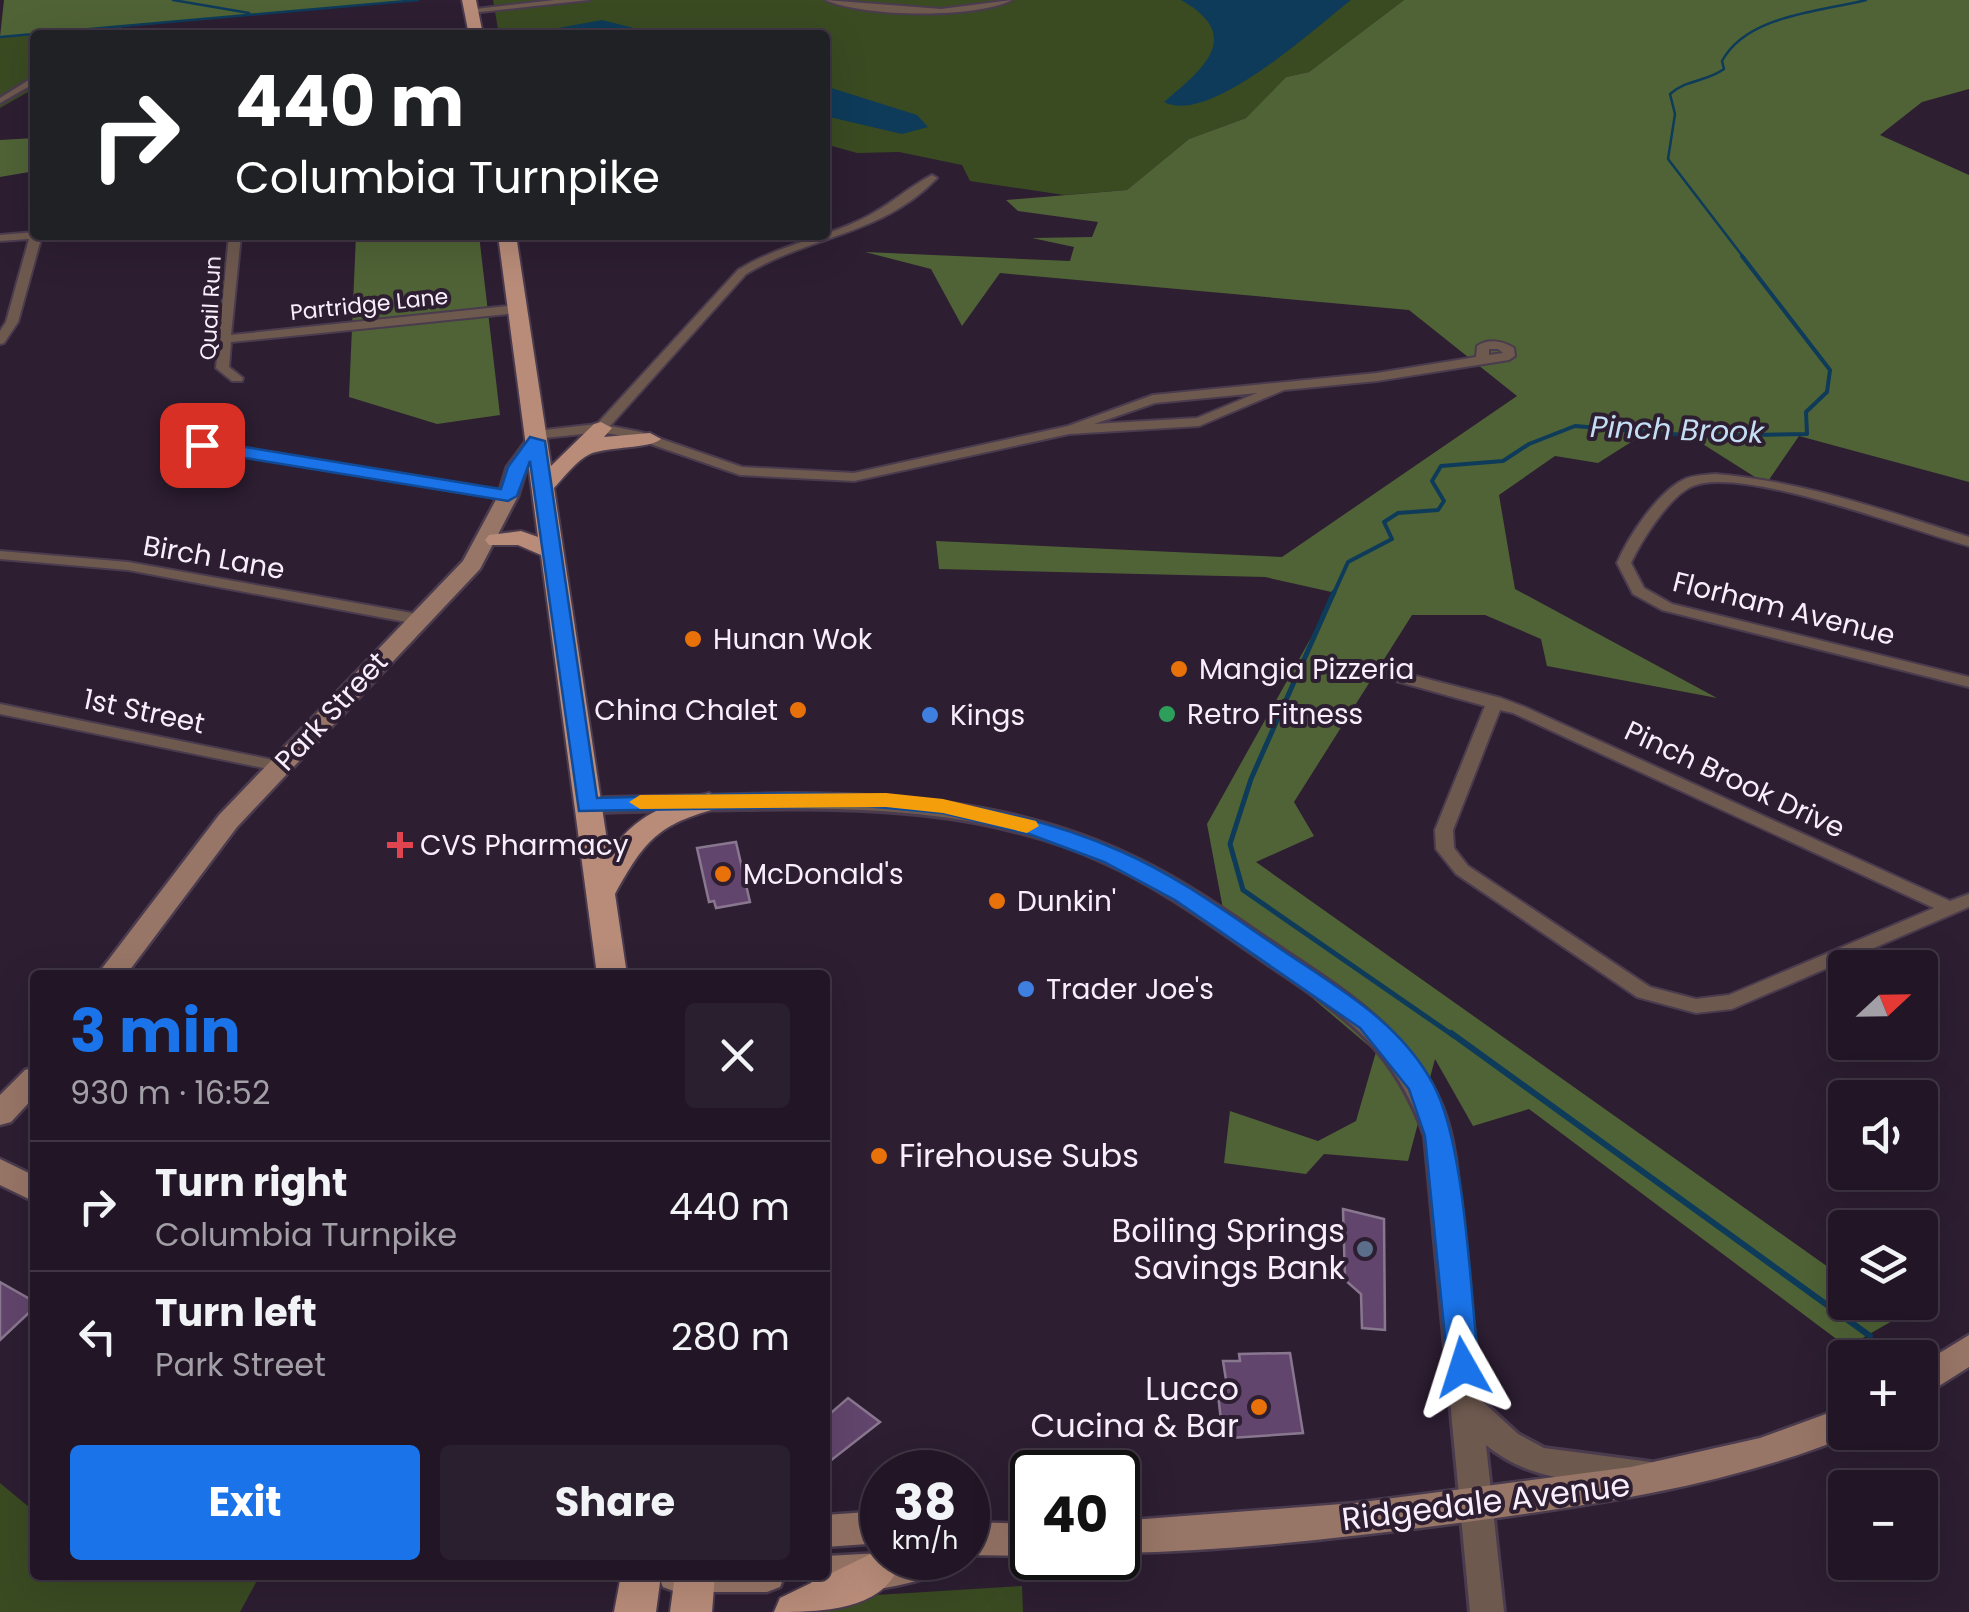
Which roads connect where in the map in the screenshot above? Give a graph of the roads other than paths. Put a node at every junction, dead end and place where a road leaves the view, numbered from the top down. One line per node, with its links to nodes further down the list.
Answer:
1 (586, 0): 4 (street)
2 (829, 0): 3 (street)
3 (1008, 0)
4 (470, 5): 5 (main road)
5 (475, 30)
6 (30, 83): 7 (street)
7 (0, 101)
8 (932, 178): 11 (street)
9 (30, 236): 10 (street)
10 (0, 238)
11 (830, 238)
12 (35, 240): 18 (street)
13 (235, 240): 17 (street, Quail Run)
14 (508, 240): 16 (main road)
15 (824, 240): 22 (street)
16 (518, 309): 17 (street, Partridge Lane); 24 (main road)
17 (225, 339): 20 (street, Quail Run)
18 (0, 340)
19 (1482, 359): 21 (street)
20 (237, 378)
21 (1278, 388): 23 (street); 23 (street)
22 (604, 423): 24 (street); 25 (street); 27 (main road); 28 (street)
23 (1069, 430): 28 (street)
24 (535, 433): 29 (main road); 30 (main road)
25 (650, 439): 27 (main road); 28 (street)
26 (202, 445): 30 (street)
27 (574, 454): 29 (main road)
28 (864, 473)
29 (544, 486): 33 (main road)
30 (508, 496): 32 (main road)
31 (1969, 542): 37 (street, Florham Avenue)
32 (488, 547): 33 (main road); 35 (main road, Park Street)
33 (551, 551): 42 (main road)
34 (0, 554): 35 (street, Birch Lane)
35 (417, 619): 40 (main road, Park Street)
36 (1377, 672): 38 (street, Pinch Brook Drive)
37 (1969, 682)
38 (1496, 702): 44 (street, Pinch Brook Drive); 44 (street, Pinch Brook Drive)
39 (0, 709): 40 (street, 1st Street)
40 (278, 766): 45 (main road, Park Street)
41 (709, 802): 42 (street); 43 (main road); 53 (street)
42 (587, 806): 43 (main road)
43 (601, 893): 46 (main road)
44 (1960, 904)
45 (115, 970)
46 (611, 970)
47 (30, 1083): 48 (main road)
48 (0, 1114)
49 (0, 1171): 50 (main road)
50 (30, 1187)
51 (1969, 1348): 52 (main road)
52 (1938, 1371)
53 (1467, 1406): 55 (street); 56 (street)
54 (1828, 1430): 55 (main road, Ridgedale Avenue)
55 (1688, 1475): 56 (main road, Ridgedale Avenue)
56 (1477, 1505): 59 (main road, Ridgedale Avenue); 68 (street)
57 (860, 1529): 58 (main road)
58 (830, 1531)
59 (1140, 1535)
60 (860, 1571): 61 (main road)
61 (830, 1572)
62 (860, 1579): 67 (main road)
63 (640, 1580): 66 (main road)
64 (728, 1580): 65 (main road)
65 (689, 1585)
66 (635, 1612)
67 (795, 1612)
68 (1487, 1612)

